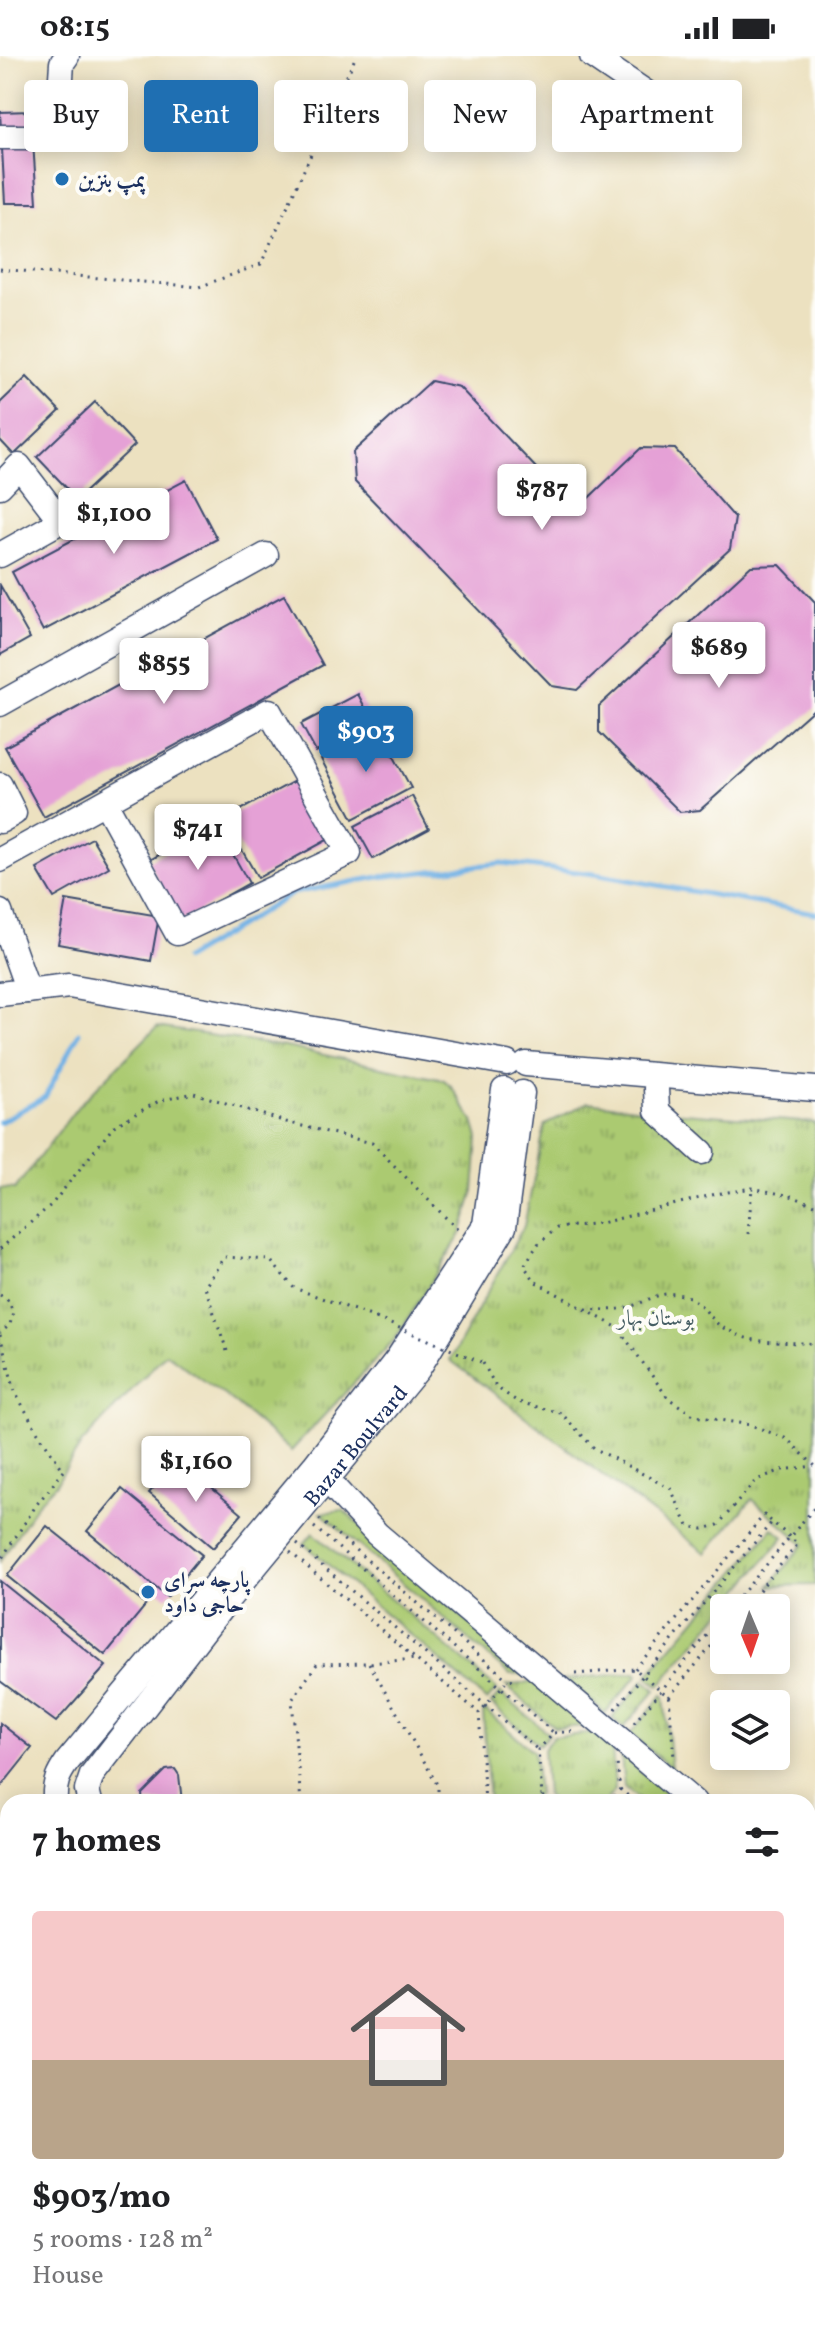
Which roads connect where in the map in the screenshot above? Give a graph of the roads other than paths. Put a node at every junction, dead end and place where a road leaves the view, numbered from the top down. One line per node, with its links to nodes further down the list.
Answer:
1 (67, 56): 4 (street)
2 (592, 56): 3 (street)
3 (627, 80)
4 (0, 137)
5 (0, 486): 6 (street)
6 (0, 555)
7 (266, 555): 8 (street)
8 (0, 704)
9 (0, 785): 11 (street)
10 (105, 802): 10 (street); 12 (street)
11 (0, 821)
12 (0, 860)
13 (0, 912): 14 (street)
14 (28, 991): 15 (street); 16 (street)
15 (0, 994)
16 (515, 1078): 17 (street); 18 (street); 21 (street, Bazar Boulvard); 22 (street)
17 (656, 1088): 19 (street); 20 (street)
18 (815, 1089)
19 (815, 1102)
20 (702, 1152)
21 (326, 1479): 23 (street, Bazar Boulvard); 24 (street)
22 (55, 1794)
23 (88, 1794)
24 (685, 1794)

